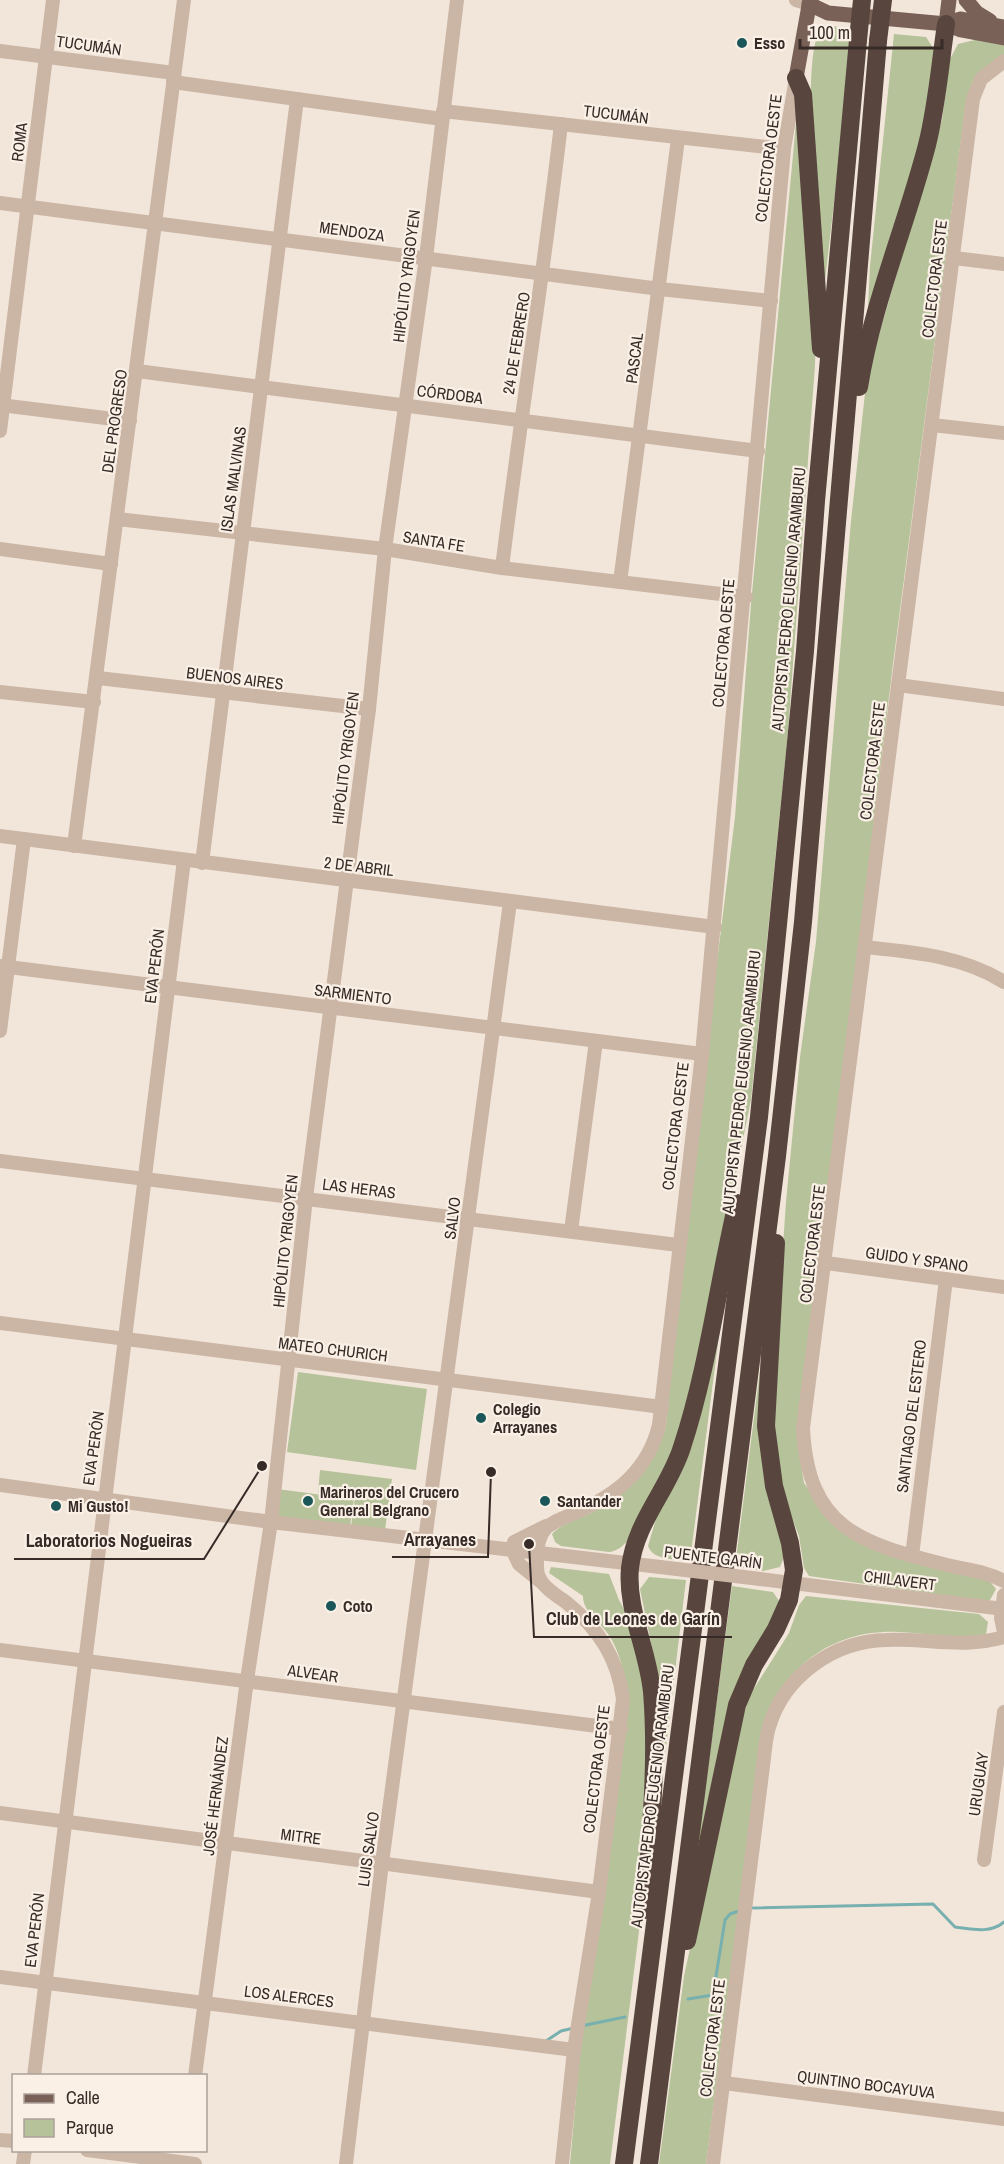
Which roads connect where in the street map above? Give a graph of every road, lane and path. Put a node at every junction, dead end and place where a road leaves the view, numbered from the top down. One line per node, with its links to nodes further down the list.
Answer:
1 (53, 0): 12 (street, ROMA)
2 (183, 0): 14 (street, DEL PROGRESO)
3 (457, 0): 17 (street, HIPÓLITO YRIGOYEN)
4 (862, 0): 43 (highway, AUTOPISTA PEDRO EUGENIO ARAMBURU, bridge)
5 (883, 0): 42 (highway, bridge)
6 (949, 0): 9 (main road)
7 (966, 0): 10 (main road)
8 (805, 1): 9 (main road); 15 (main road, COLECTORA OESTE)
9 (946, 24): 10 (main road); 42 (highway)
10 (1002, 30)
11 (0, 51): 12 (street, TUCUMÁN)
12 (45, 56): 14 (street, TUCUMÁN); 22 (street, ROMA)
13 (1004, 61): 26 (street, COLECTORA ESTE)
14 (174, 78): 16 (street, TUCUMÁN); 23 (street, DEL PROGRESO)
15 (796, 78): 20 (street, COLECTORA OESTE); 43 (highway)
16 (297, 99): 17 (street, TUCUMÁN); 24 (street, ISLAS MALVINAS)
17 (443, 115): 18 (street, TUCUMÁN); 25 (street, HIPÓLITO YRIGOYEN)
18 (561, 124): 19 (street, TUCUMÁN); 28 (street, 24 DE FEBRERO)
19 (678, 139): 20 (street, TUCUMÁN); 29 (street, PASCAL)
20 (784, 149): 30 (street, COLECTORA OESTE)
21 (0, 203): 22 (street, MENDOZA)
22 (27, 206): 23 (street, MENDOZA); 33 (street, ROMA)
23 (156, 223): 24 (street, MENDOZA); 31 (street, DEL PROGRESO)
24 (281, 238): 25 (street, MENDOZA); 32 (street, ISLAS MALVINAS)
25 (426, 258): 28 (street, MENDOZA); 34 (street, HIPÓLITO YRIGOYEN)
26 (954, 258): 27 (street); 37 (street, COLECTORA ESTE)
27 (1004, 264)
28 (544, 274): 29 (street, MENDOZA); 35 (street, 24 DE FEBRERO)
29 (660, 290): 30 (street, MENDOZA); 40 (street, PASCAL)
30 (771, 301): 41 (street, COLECTORA OESTE)
31 (137, 371): 32 (street, CÓRDOBA); 36 (street, DEL PROGRESO)
32 (261, 388): 34 (street, CÓRDOBA); 45 (street, ISLAS MALVINAS)
33 (2, 405): 36 (street); 38 (street, ROMA)
34 (406, 405): 35 (street, CÓRDOBA); 47 (street, HIPÓLITO YRIGOYEN)
35 (520, 419): 40 (street, CÓRDOBA); 49 (street, 24 DE FEBRERO)
36 (130, 422): 44 (street, DEL PROGRESO)
37 (932, 425): 39 (street); 53 (street, COLECTORA ESTE)
38 (0, 431)
39 (1004, 433)
40 (640, 436): 41 (street, CÓRDOBA); 50 (street, PASCAL)
41 (758, 451): 51 (street, COLECTORA OESTE)
42 (842, 493): 77 (highway)
43 (816, 501): 76 (highway, AUTOPISTA PEDRO EUGENIO ARAMBURU)
44 (117, 519): 45 (street, SANTA FE); 48 (street, DEL PROGRESO)
45 (242, 534): 47 (street, SANTA FE); 55 (street, ISLAS MALVINAS)
46 (0, 549): 48 (street)
47 (385, 549): 49 (street, SANTA FE); 58 (street, HIPÓLITO YRIGOYEN)
48 (111, 564): 52 (street, DEL PROGRESO)
49 (502, 568): 50 (street, SANTA FE)
50 (620, 582): 51 (street, SANTA FE)
51 (746, 597): 66 (street, COLECTORA OESTE)
52 (98, 678): 55 (street, BUENOS AIRES); 57 (street, DEL PROGRESO)
53 (898, 685): 56 (street); 67 (street, COLECTORA ESTE)
54 (0, 692): 57 (street)
55 (223, 694): 58 (street, BUENOS AIRES); 63 (street, ISLAS MALVINAS)
56 (1004, 699)
57 (94, 702): 61 (street, DEL PROGRESO)
58 (369, 709): 64 (street, HIPÓLITO YRIGOYEN)
59 (0, 836): 60 (street, 2 DE ABRIL)
60 (24, 839): 61 (street, 2 DE ABRIL); 68 (street)
61 (75, 846): 62 (street, 2 DE ABRIL)
62 (184, 860): 63 (street, 2 DE ABRIL); 70 (street, EVA PERÓN)
63 (202, 863): 64 (street, 2 DE ABRIL)
64 (346, 881): 65 (street, 2 DE ABRIL); 71 (street, HIPÓLITO YRIGOYEN)
65 (510, 902): 66 (street, 2 DE ABRIL); 72 (street, SALVO)
66 (714, 927): 75 (street, COLECTORA OESTE)
67 (865, 947): 69 (street); 84 (street, COLECTORA ESTE)
68 (4, 966): 70 (street, SARMIENTO); 73 (street)
69 (1004, 982)
70 (168, 989): 71 (street, SARMIENTO); 79 (street, EVA PERÓN)
71 (330, 1008): 72 (street, SARMIENTO); 80 (street, HIPÓLITO YRIGOYEN)
72 (494, 1028): 74 (street, SARMIENTO); 81 (street, SALVO)
73 (0, 1031)
74 (596, 1041): 75 (street, SARMIENTO); 82 (street)
75 (702, 1054): 83 (street, COLECTORA OESTE)
76 (759, 1117): 100 (highway); 124 (highway, AUTOPISTA PEDRO EUGENIO ARAMBURU)
77 (777, 1156): 103 (highway); 126 (highway)
78 (0, 1161): 79 (street, LAS HERAS)
79 (145, 1179): 80 (street, LAS HERAS); 88 (street, EVA PERÓN)
80 (306, 1198): 81 (street, LAS HERAS); 89 (street, HIPÓLITO YRIGOYEN)
81 (468, 1219): 82 (street, LAS HERAS); 90 (street, SALVO)
82 (572, 1231): 83 (street, LAS HERAS)
83 (678, 1245): 91 (street, COLECTORA OESTE)
84 (826, 1263): 85 (street, GUIDO Y SPANO); 99 (street, COLECTORA ESTE)
85 (946, 1279): 86 (street, GUIDO Y SPANO); 99 (street, SANTIAGO DEL ESTERO)
86 (1004, 1287)
87 (0, 1323): 88 (street, MATEO CHURICH)
88 (125, 1339): 89 (street, MATEO CHURICH); 93 (street, EVA PERÓN)
89 (288, 1360): 90 (street, MATEO CHURICH); 94 (street, HIPÓLITO YRIGOYEN)
90 (447, 1381): 91 (street, MATEO CHURICH); 96 (street, SALVO)
91 (662, 1407): 95 (street, COLECTORA OESTE)
92 (0, 1485): 93 (street, PUENTE GARÍN)
93 (103, 1499): 94 (street, PUENTE GARÍN); 108 (street, EVA PERÓN)
94 (271, 1522): 96 (street, PUENTE GARÍN); 109 (street, JOSÉ HERNÁNDEZ)
95 (549, 1524): 97 (street, COLECTORA OESTE); 98 (street)
96 (426, 1540): 97 (street, PUENTE GARÍN); 110 (street, LUIS SALVO)
97 (512, 1550): 98 (street, PUENTE GARÍN); 101 (street, COLECTORA OESTE)
98 (537, 1552): 100 (street, PUENTE GARÍN); 101 (street)
99 (912, 1556): 102 (street, COLECTORA ESTE)
100 (630, 1565): 103 (street, PUENTE GARÍN, bridge); 124 (highway)
101 (540, 1581): 112 (street, COLECTORA OESTE)
102 (1004, 1581)
103 (792, 1584): 104 (street, CHILAVERT); 126 (highway)
104 (1003, 1604): 105 (street)
105 (1004, 1632)
106 (1004, 1637): 129 (street, COLECTORA ESTE)
107 (0, 1650): 108 (street, ALVEAR)
108 (84, 1660): 109 (street, ALVEAR); 115 (street, EVA PERÓN)
109 (247, 1680): 110 (street, ALVEAR); 116 (street, JOSÉ HERNÁNDEZ)
110 (405, 1703): 112 (street, ALVEAR); 118 (street, LUIS SALVO)
111 (1004, 1712): 113 (street, URUGUAY)
112 (621, 1729): 119 (street, COLECTORA OESTE)
113 (1000, 1779): 117 (street, URUGUAY)
114 (0, 1813): 115 (street, MITRE)
115 (64, 1822): 116 (street, MITRE); 121 (street, EVA PERÓN)
116 (226, 1843): 118 (street, MITRE); 122 (street, JOSÉ HERNÁNDEZ)
117 (984, 1860)
118 (382, 1863): 119 (street, MITRE); 123 (street, LUIS SALVO)
119 (599, 1892): 125 (street, COLECTORA OESTE)
120 (0, 1977): 121 (street, LOS ALERCES)
121 (44, 1983): 122 (street, LOS ALERCES); 127 (street, EVA PERÓN)
122 (204, 2002): 123 (street, LOS ALERCES); 128 (street, JOSÉ HERNÁNDEZ)
123 (364, 2022): 125 (street, LOS ALERCES); 133 (street, LUIS SALVO)
124 (640, 2039): 135 (highway, AUTOPISTA PEDRO EUGENIO ARAMBURU)
125 (575, 2043): 134 (street, COLECTORA OESTE)
126 (663, 2051): 136 (highway)
127 (33, 2074)
128 (195, 2074)
129 (724, 2083): 130 (street, QUINTINO BOCAYUVA); 137 (street, COLECTORA ESTE)
130 (1004, 2119)
131 (98, 2152): 132 (street)
132 (187, 2160)
133 (346, 2164)
134 (562, 2164)
135 (624, 2164)
136 (649, 2164)
137 (713, 2164)

